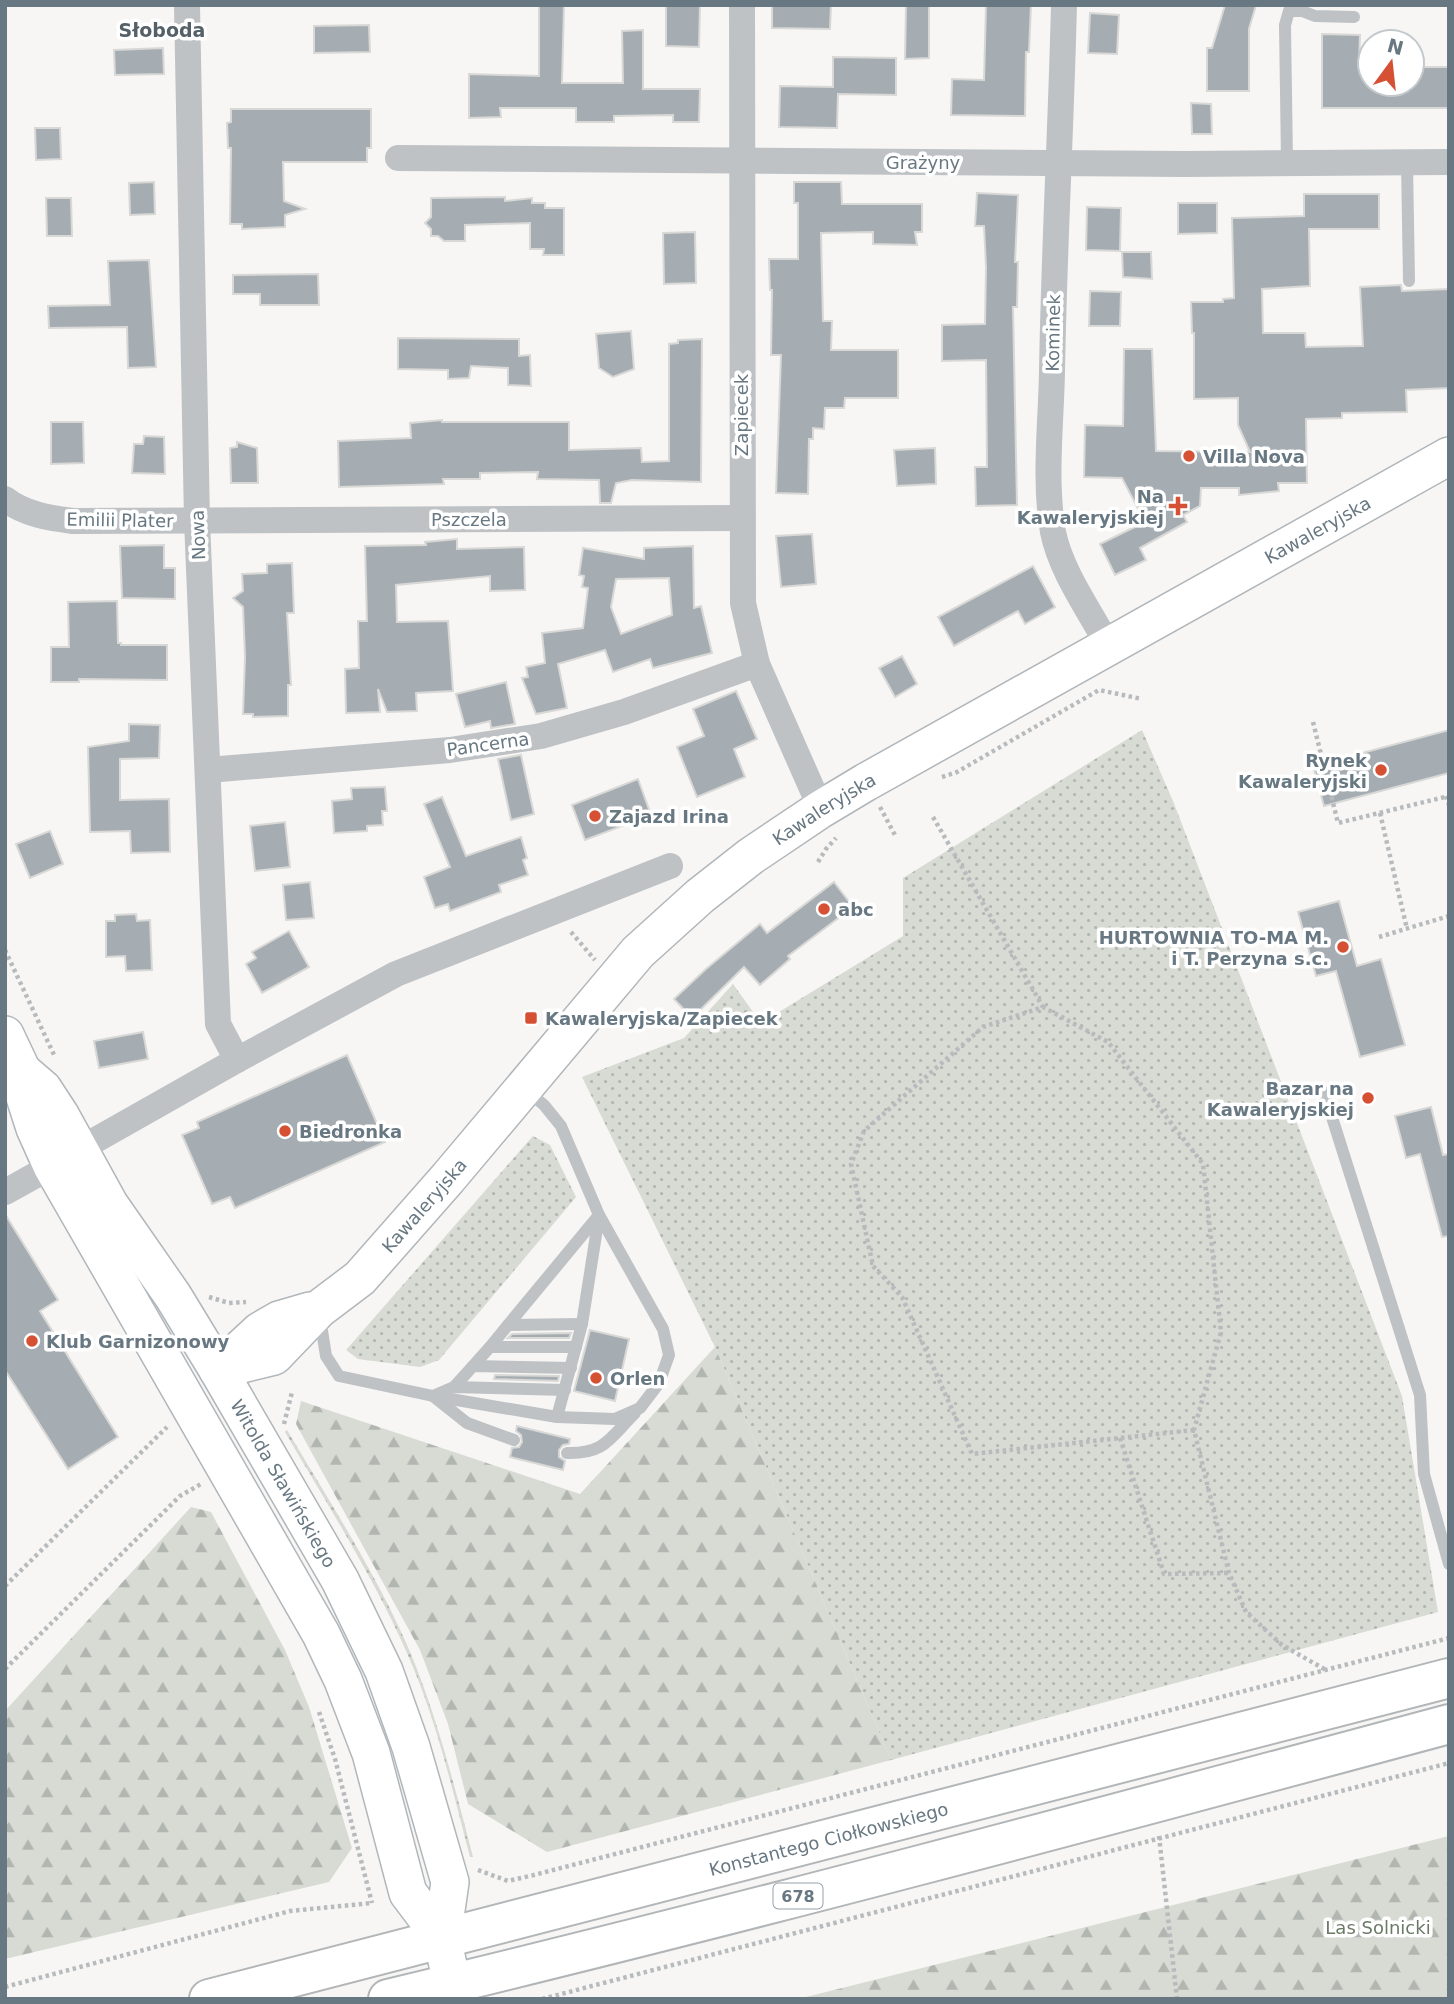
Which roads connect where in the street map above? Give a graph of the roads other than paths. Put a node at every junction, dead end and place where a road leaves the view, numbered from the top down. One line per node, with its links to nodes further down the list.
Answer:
1 (187, 5): 15 (street, Nowa)
2 (742, 5): 6 (street, Zapiecek)
3 (1064, 5): 9 (street, Kominek)
4 (1354, 17): 7 (lane)
5 (398, 158): 6 (street, Grażyny)
6 (742, 162): 9 (street, Grażyny); 14 (street, Zapiecek)
7 (1287, 162): 9 (street, Grażyny); 10 (street, Grażyny)
8 (1449, 162): 10 (street, Grażyny)
9 (1060, 163): 16 (street, Kominek)
10 (1407, 163): 11 (lane)
11 (1409, 281)
12 (1449, 456): 16 (main road, Kawaleryjska)
13 (5, 499): 15 (street, Emilii Plater)
14 (741, 518): 15 (street, Pszczela); 17 (street, Zapiecek)
15 (197, 520): 18 (street, Nowa)
16 (1109, 647): 19 (main road, Kawaleryjska)
17 (757, 664): 18 (street, Pancerna); 19 (street, Zapiecek)
18 (208, 770): 22 (street, Nowa)
19 (832, 820): 23 (main road, Kawaleryjska)
20 (670, 866): 22 (street)
21 (5, 1035): 25 (main road, Witolda Sławińskiego)
22 (237, 1060): 25 (street)
23 (523, 1087): 27 (lane); 28 (main road, Kawaleryjska)
24 (1324, 1091): 44 (lane)
25 (65, 1158): 26 (street); 35 (main road, Witolda Sławińskiego); 39 (main road, Witolda Sławińskiego)
26 (5, 1192)
27 (599, 1215): 29 (lane); 30 (lane); 40 (lane)
28 (319, 1309): 35 (main road, Kawaleryjska); 38 (lane)
29 (582, 1324): 30 (lane); 32 (lane)
30 (508, 1325): 31 (lane)
31 (490, 1347): 32 (lane); 33 (lane)
32 (576, 1347): 34 (lane)
33 (473, 1366): 34 (lane); 36 (lane)
34 (571, 1368): 37 (lane)
35 (218, 1370): 39 (main road, Kawaleryjska); 47 (main road, Witolda Sławińskiego)
36 (454, 1387): 37 (lane); 38 (lane)
37 (565, 1390): 41 (lane)
38 (433, 1396): 41 (lane); 42 (lane)
39 (180, 1404): 47 (main road, Witolda Sławińskiego)
40 (640, 1408): 41 (lane); 43 (lane)
41 (557, 1417)
42 (514, 1440)
43 (567, 1453)
44 (1449, 1564)
45 (1449, 1678): 47 (main road, Konstantego Ciołkowskiego)
46 (1449, 1724): 48 (main road, 678)
47 (442, 1938): 48 (main road, Witolda Sławińskiego); 49 (main road, Konstantego Ciołkowskiego)
48 (452, 1983): 50 (main road, 678)
49 (209, 1999)
50 (388, 1999)

